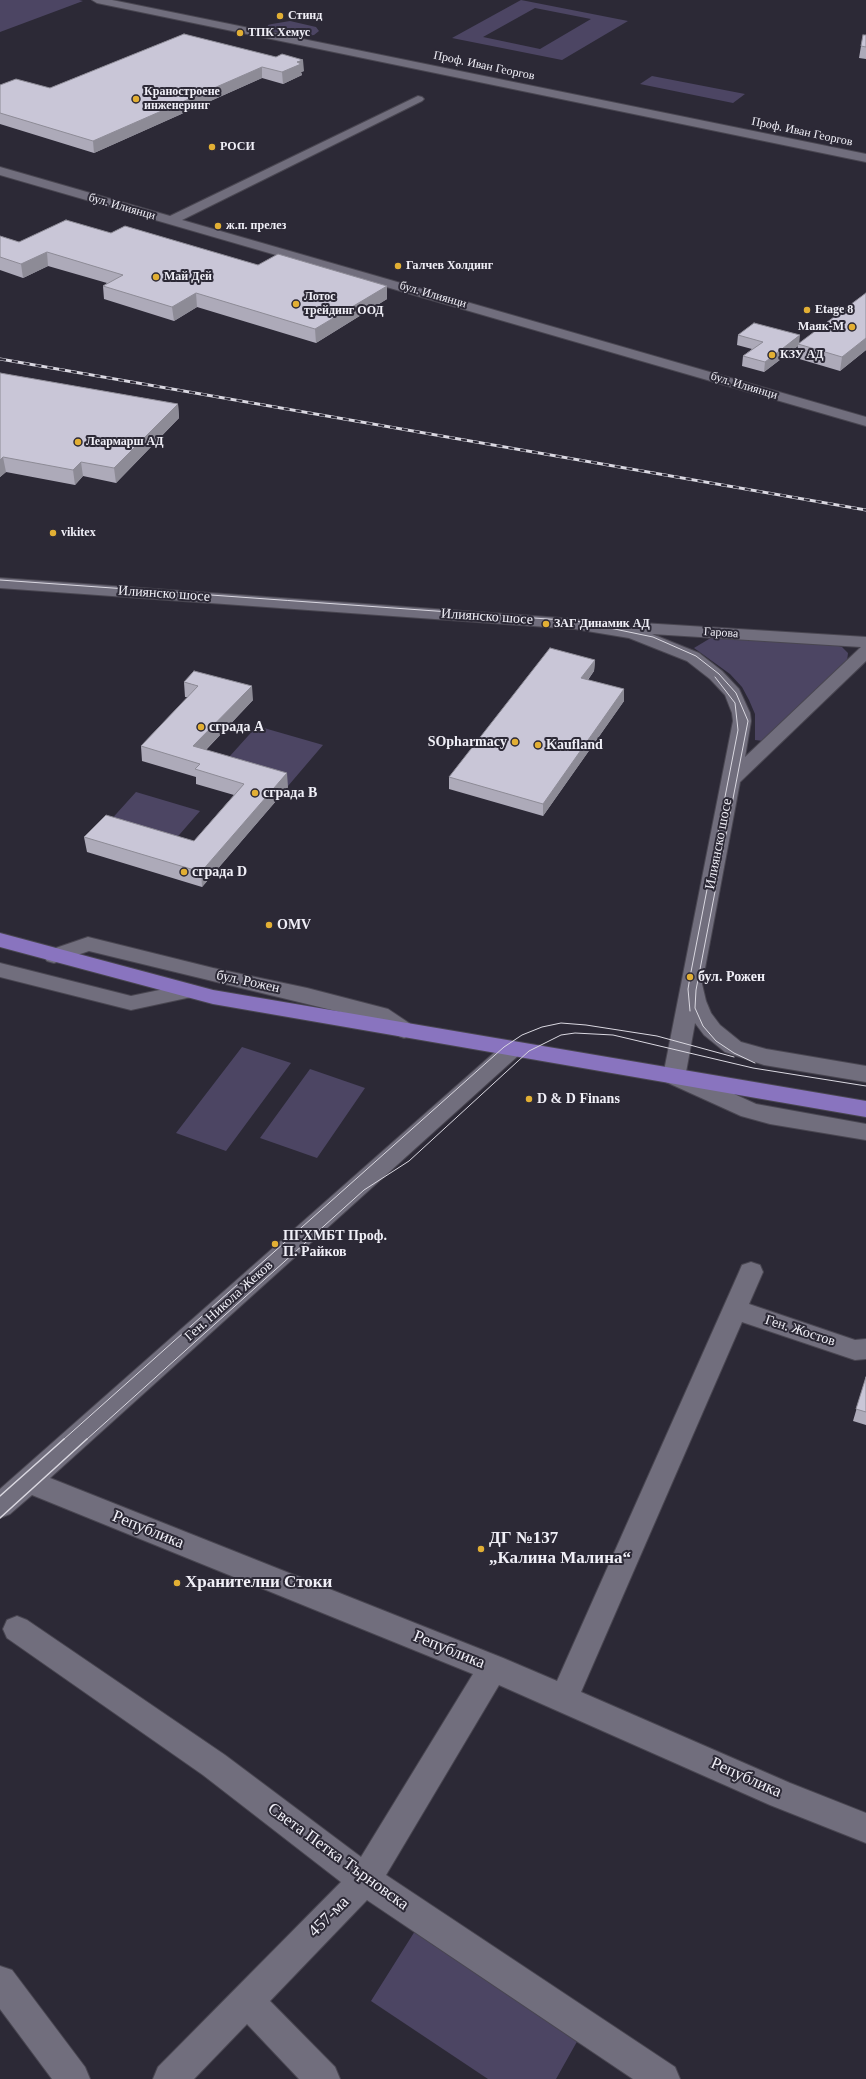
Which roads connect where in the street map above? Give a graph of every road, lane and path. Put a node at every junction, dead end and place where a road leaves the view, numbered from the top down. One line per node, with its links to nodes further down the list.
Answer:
1 (97, 0): 3 (street, Проф. Иван Георгов)
2 (418, 99): 7 (street)
3 (866, 158)
4 (0, 171): 5 (street, бул. Илиянци)
5 (25, 178): 6 (street); 7 (street, бул. Илиянци)
6 (6, 187)
7 (170, 221): 8 (street, бул. Илиянци)
8 (866, 422)
9 (0, 583): 10 (street, Илиянско шосе)
10 (575, 624): 11 (street, Гарова); 13 (street, Илиянско шосе)
11 (866, 642)
12 (866, 651): 13 (street)
13 (732, 779): 17 (street, Илиянско шосе)
14 (0, 940): 15 (main road, бул. Рожен)
15 (54, 956): 18 (main road, бул. Рожен); 19 (street, бул. Рожен)
16 (0, 970): 18 (street, бул. Рожен)
17 (692, 981): 21 (street); 22 (street, Илиянско шосе)
18 (188, 991): 19 (main road, бул. Рожен)
19 (404, 1030): 20 (main road, бул. Рожен)
20 (512, 1049): 22 (main road, бул. Рожен); 28 (street, Ген. Никола Жеков)
21 (866, 1074)
22 (674, 1076): 23 (main road, бул. Рожен); 24 (street, бул. Рожен)
23 (866, 1109)
24 (866, 1132)
25 (751, 1272): 26 (street)
26 (734, 1309): 27 (street, Ген. Жостов); 32 (street)
27 (866, 1350)
28 (28, 1481): 29 (street, Ген. Никола Жеков); 31 (street, Република)
29 (0, 1506)
30 (17, 1630): 34 (street, Света Петка Търновска)
31 (493, 1668): 32 (street, Република); 34 (street, 457-ма)
32 (564, 1698): 33 (street, Република)
33 (866, 1828)
34 (365, 1880): 36 (street, 457-ма); 40 (street, Света Петка Търновска)
35 (0, 1982): 37 (street)
36 (246, 2000): 38 (street, 457-ма); 39 (street)
37 (73, 2079)
38 (170, 2079)
39 (323, 2079)
40 (663, 2079)

